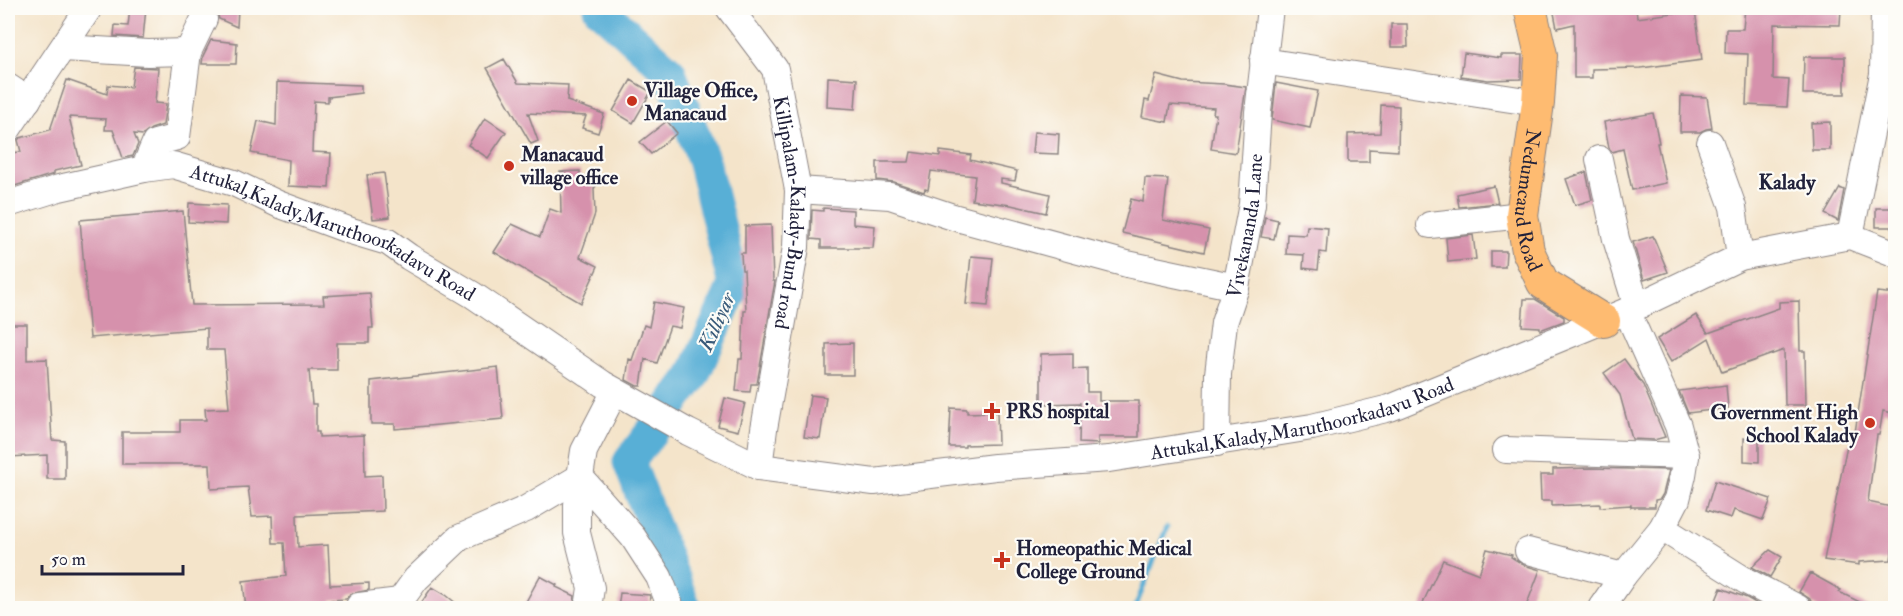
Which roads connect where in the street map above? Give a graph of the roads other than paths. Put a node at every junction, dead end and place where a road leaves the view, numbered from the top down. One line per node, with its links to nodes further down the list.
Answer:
1 (90, 8): 7 (street)
2 (729, 8): 16 (street, Killipalam-Kalady-Bund road)
3 (1270, 8): 9 (street, Vivekananda Lane)
4 (1530, 8): 11 (main road, Nedumcaud Road)
5 (1884, 8): 20 (street)
6 (204, 19): 8 (street)
7 (63, 48): 8 (street); 10 (street)
8 (188, 52): 15 (street)
9 (1263, 62): 11 (street); 23 (street, Vivekananda Lane)
10 (18, 93): 12 (street)
11 (1538, 103): 18 (main road, Nedumcaud Road)
12 (8, 129)
13 (1710, 143): 22 (street)
14 (1599, 159): 24 (street)
15 (144, 169): 17 (street, Attukal,Kalady,Maruthoorkadavu Road); 25 (street, Attukal,Kalady,Maruthoorkadavu Road)
16 (798, 190): 23 (street); 29 (street, Killipalam-Kalady-Bund road)
17 (8, 204)
18 (1522, 215): 19 (street); 24 (main road, Nedumcaud Road)
19 (1430, 225)
20 (1850, 237): 21 (street); 22 (street, Attukal,Kalady,Maruthoorkadavu Road)
21 (1896, 254)
22 (1740, 257): 24 (street, Attukal,Kalady,Maruthoorkadavu Road)
23 (1236, 287): 26 (street, Vivekananda Lane)
24 (1623, 313): 26 (street, Attukal,Kalady,Maruthoorkadavu Road); 28 (street)
25 (622, 395): 29 (street, Attukal,Kalady,Maruthoorkadavu Road); 30 (street)
26 (1218, 443): 29 (street, Attukal,Kalady,Maruthoorkadavu Road)
27 (1506, 450): 28 (street)
28 (1686, 456): 31 (street)
29 (759, 467)
30 (580, 477): 34 (street); 35 (street); 36 (street)
31 (1662, 528): 33 (street); 38 (street)
32 (1528, 551): 33 (street)
33 (1623, 576): 37 (street)
34 (359, 606)
35 (588, 609)
36 (671, 609)
37 (1601, 609)
38 (1797, 609)

